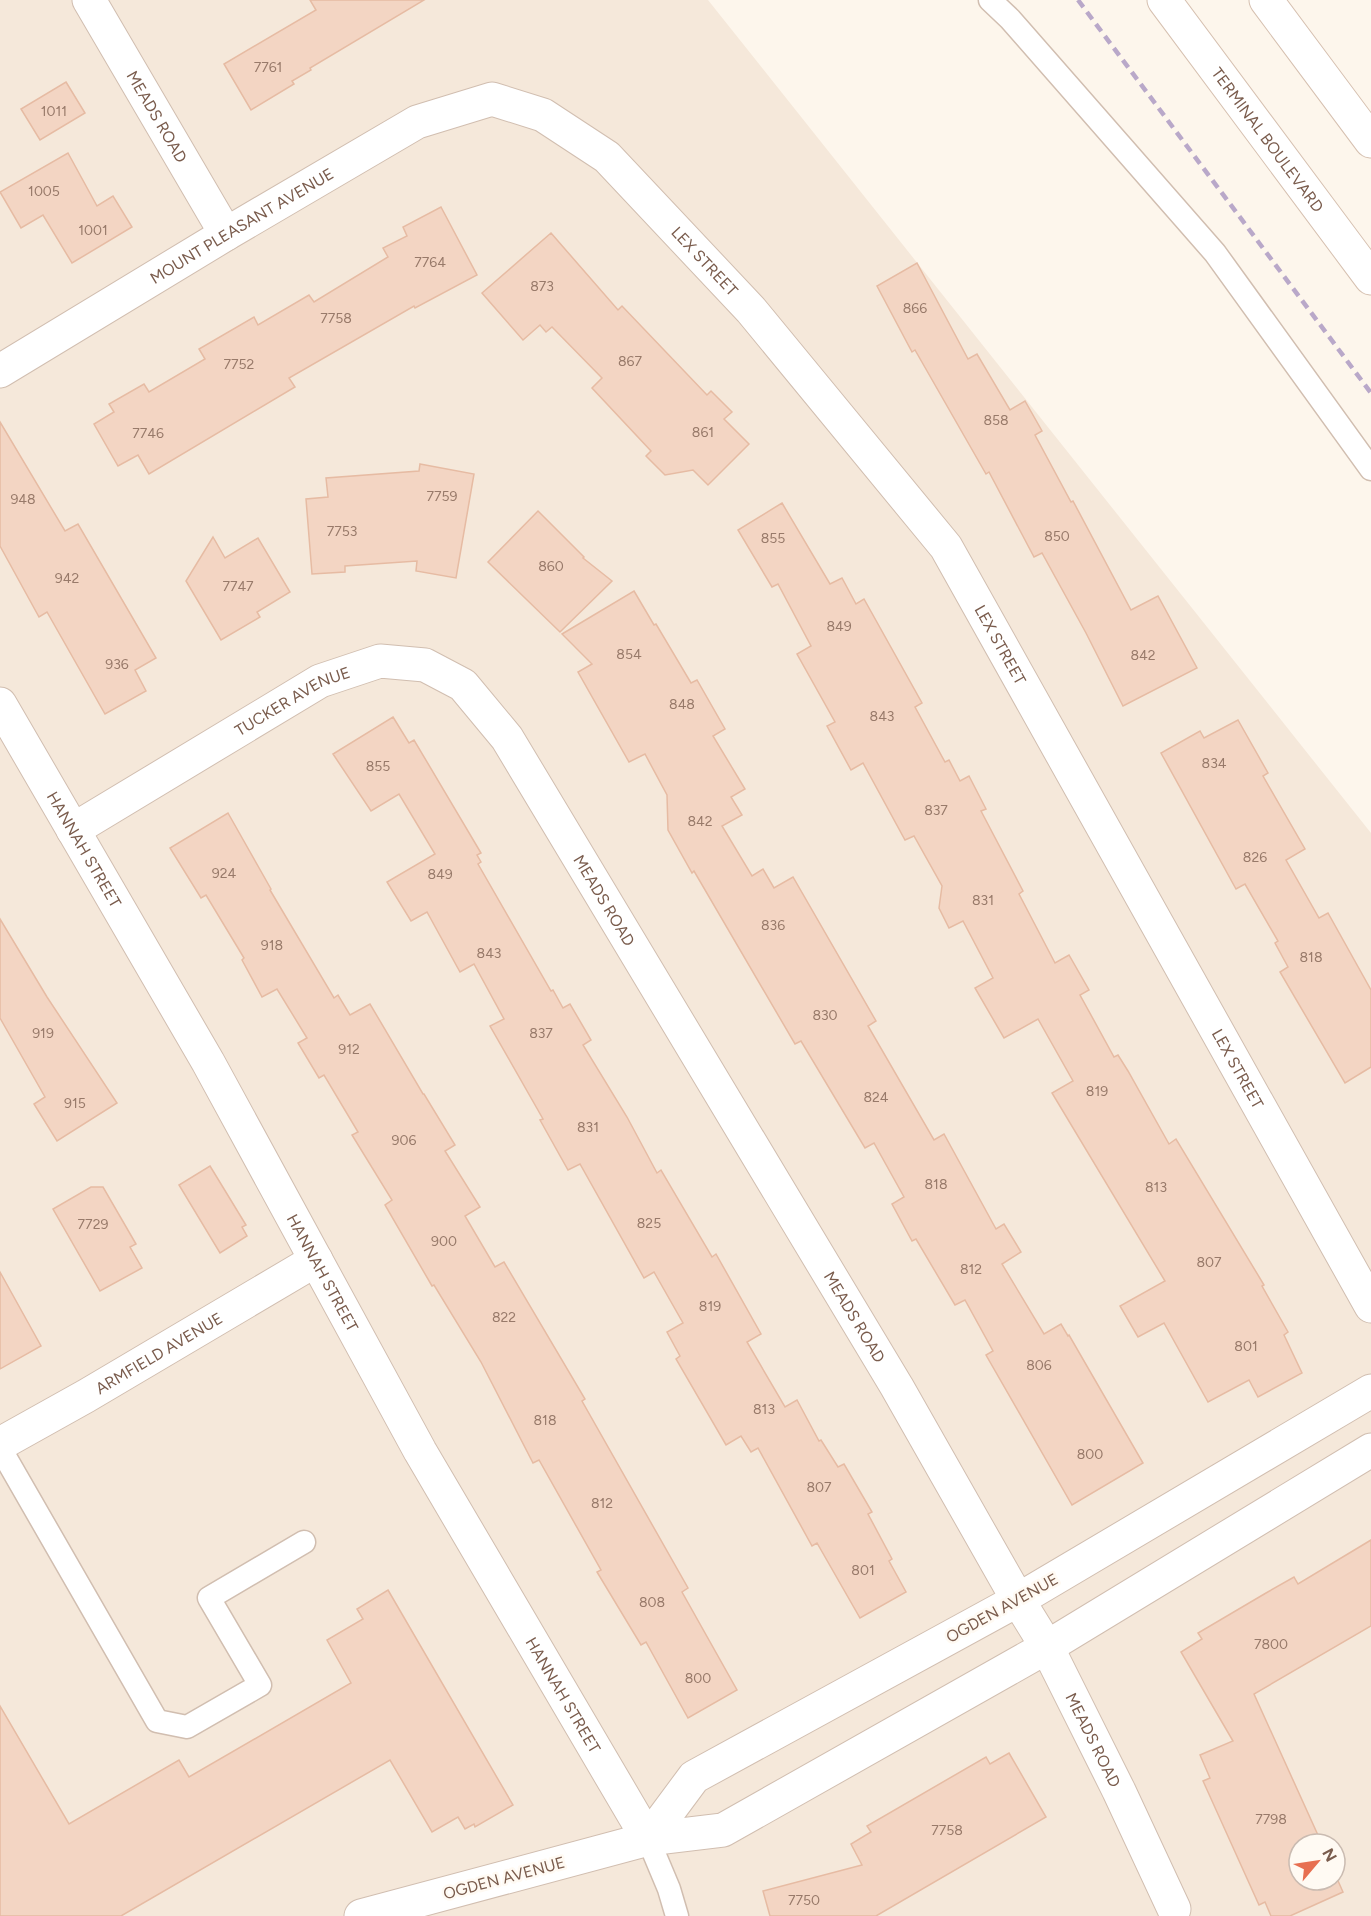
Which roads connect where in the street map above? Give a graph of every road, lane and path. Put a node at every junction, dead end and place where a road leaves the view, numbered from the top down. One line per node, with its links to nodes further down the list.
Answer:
1 (90, 0): 7 (street, MEADS ROAD)
2 (990, 0): 10 (lane)
3 (1164, 0): 8 (street, TERMINAL BOULEVARD)
4 (1266, 0): 6 (street)
5 (492, 99): 7 (street, MOUNT PLEASANT AVENUE); 15 (street, LEX STREET)
6 (1371, 141)
7 (226, 234): 9 (street, MOUNT PLEASANT AVENUE)
8 (1371, 278)
9 (0, 370)
10 (1371, 469)
11 (0, 704): 13 (street, HANNAH STREET)
12 (507, 738): 13 (street, TUCKER AVENUE); 20 (street, MEADS ROAD)
13 (74, 830): 14 (street, HANNAH STREET)
14 (316, 1260): 17 (street, ARMFIELD AVENUE); 22 (street, HANNAH STREET)
15 (1371, 1306)
16 (1371, 1391): 20 (street, OGDEN AVENUE)
17 (0, 1446): 19 (lane)
18 (1371, 1450): 21 (street, OGDEN AVENUE)
19 (304, 1542)
20 (1018, 1600): 21 (street, MEADS ROAD); 22 (street, OGDEN AVENUE)
21 (1047, 1647): 22 (street, OGDEN AVENUE); 23 (street, MEADS ROAD)
22 (648, 1839): 24 (street, OGDEN AVENUE); 25 (lane)
23 (1175, 1913)
24 (361, 1916)
25 (677, 1916)

